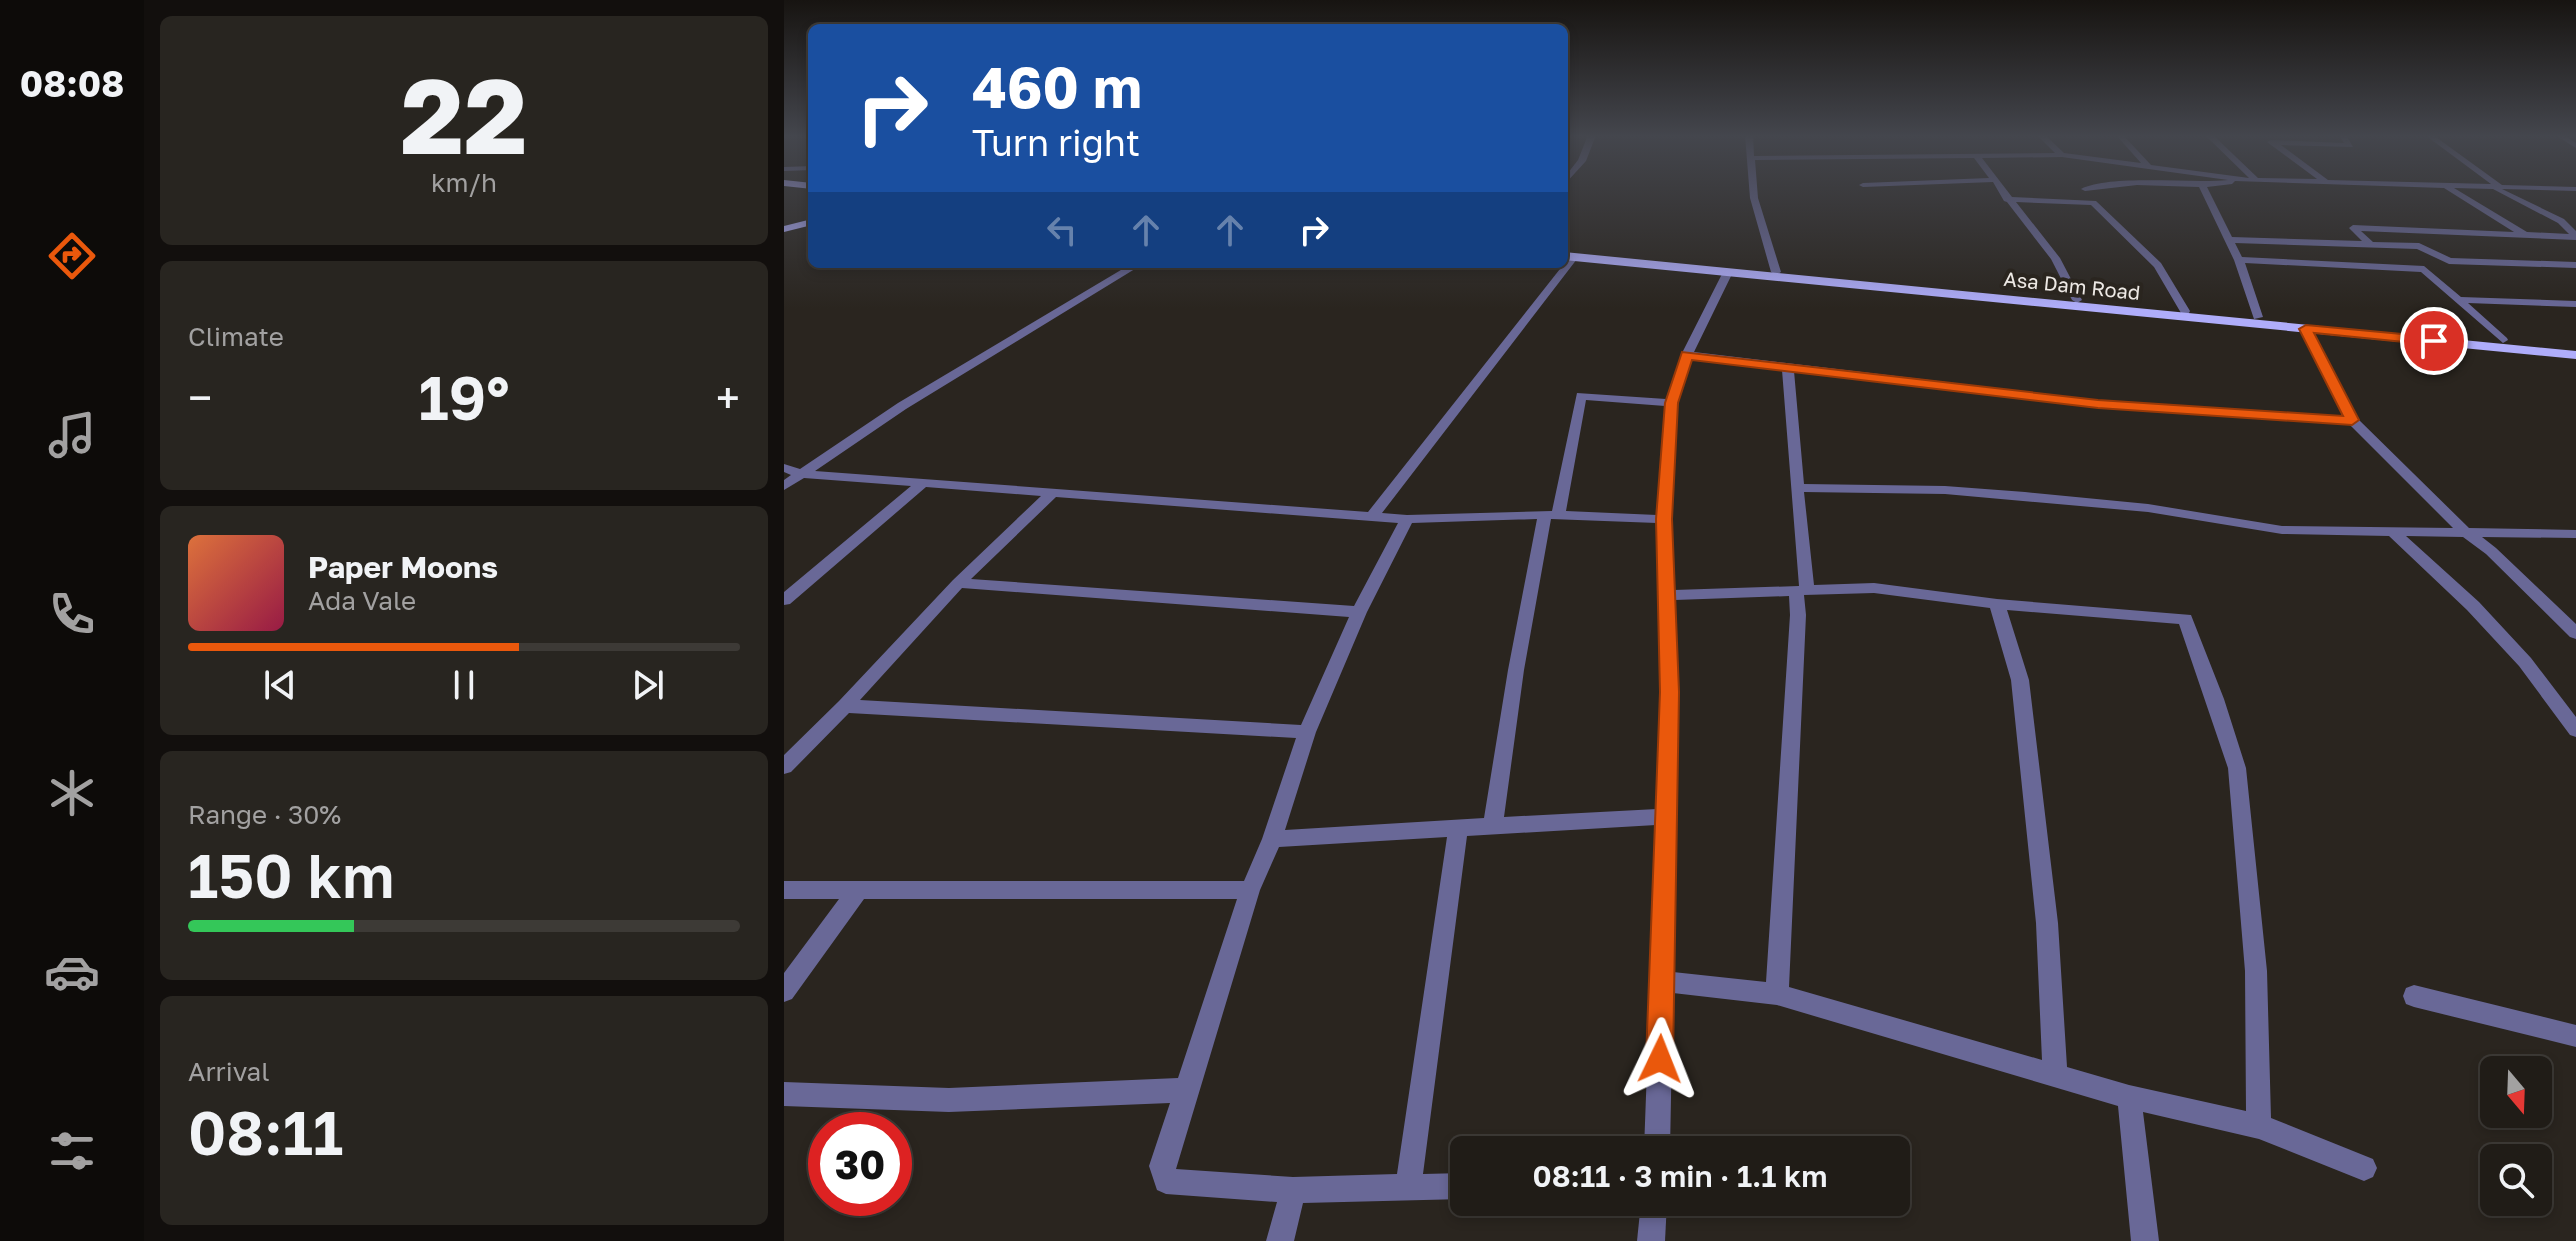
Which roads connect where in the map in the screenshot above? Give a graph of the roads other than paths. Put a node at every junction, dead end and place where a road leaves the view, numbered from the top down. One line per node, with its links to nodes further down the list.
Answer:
1 (1754, 193): 20 (street)
2 (2003, 193): 6 (street)
3 (2206, 193): 11 (street)
4 (2457, 193): 9 (street)
5 (2507, 193): 10 (street)
6 (2007, 199): 21 (street); 24 (street)
7 (808, 221): 8 (main road)
8 (784, 227)
9 (2526, 235): 10 (street); 12 (street)
10 (2576, 236)
11 (2228, 240): 12 (street); 15 (street)
12 (2372, 246): 16 (street)
13 (1568, 255): 20 (main road, Asa Dam Road)
14 (1568, 255): 19 (main road, Asa Dam Road)
15 (2239, 260): 22 (street); 25 (street)
16 (2574, 267)
17 (1131, 268): 36 (street)
18 (1557, 268): 42 (street)
19 (1728, 272): 26 (main road, Asa Dam Road); 30 (street)
20 (1776, 272): 21 (main road, Asa Dam Road)
21 (2077, 300): 24 (main road, Asa Dam Road)
22 (2458, 300): 23 (street); 28 (street)
23 (2576, 304)
24 (2185, 311): 25 (main road, Asa Dam Road)
25 (2258, 317): 27 (main road, Asa Dam Road)
26 (2306, 329): 27 (main road, Asa Dam Road); 34 (street)
27 (2404, 335): 28 (main road, Asa Dam Road); 31 (main road, Asa Dam Road)
28 (2503, 340): 29 (main road, Asa Dam Road)
29 (2576, 347)
30 (1687, 355): 32 (street); 33 (street)
31 (2576, 355)
32 (1788, 368): 34 (street); 39 (street)
33 (1671, 403): 41 (street); 44 (street)
34 (2352, 420): 45 (street)
35 (784, 468): 36 (street)
36 (801, 474): 37 (street); 38 (street)
37 (923, 483): 40 (street); 51 (street)
38 (784, 486)
39 (1798, 488): 46 (street); 49 (street)
40 (1054, 491): 42 (street); 48 (street)
41 (1552, 515): 43 (street); 44 (street); 60 (street)
42 (1372, 516): 43 (street)
43 (1407, 519): 53 (street)
44 (1664, 519): 50 (street)
45 (2464, 531): 46 (street); 47 (street); 54 (street)
46 (2393, 532): 56 (street)
47 (2576, 534)
48 (958, 583): 53 (street); 55 (street)
49 (1802, 590): 50 (street); 52 (street); 68 (street)
50 (1668, 595): 59 (street)
51 (784, 600)
52 (1997, 604): 71 (street); 75 (street)
53 (1359, 612): 57 (street)
54 (2576, 633)
55 (845, 706): 57 (street); 58 (street)
56 (2576, 730)
57 (1307, 732): 62 (street)
58 (784, 767)
59 (1666, 816): 60 (street); 66 (street)
60 (1493, 827): 61 (street)
61 (1458, 829): 62 (street); 79 (street)
62 (1272, 839): 64 (street)
63 (784, 890): 65 (street)
64 (1250, 890): 65 (street); 72 (street)
65 (857, 892): 67 (street)
66 (1662, 981): 68 (street); 76 (street)
67 (784, 991)
68 (1777, 994): 71 (street)
69 (2414, 996): 70 (street)
70 (2576, 1036)
71 (2055, 1074): 74 (street)
72 (1187, 1090): 73 (street); 80 (street)
73 (784, 1094)
74 (2129, 1097): 75 (street); 84 (street)
75 (2259, 1126): 77 (street)
76 (1657, 1136)
77 (2364, 1168)
78 (1450, 1186): 79 (street)
79 (1408, 1188): 80 (street)
80 (1293, 1190): 82 (street)
81 (1653, 1216): 83 (street)
82 (1280, 1241)
83 (1651, 1241)
84 (2145, 1241)

